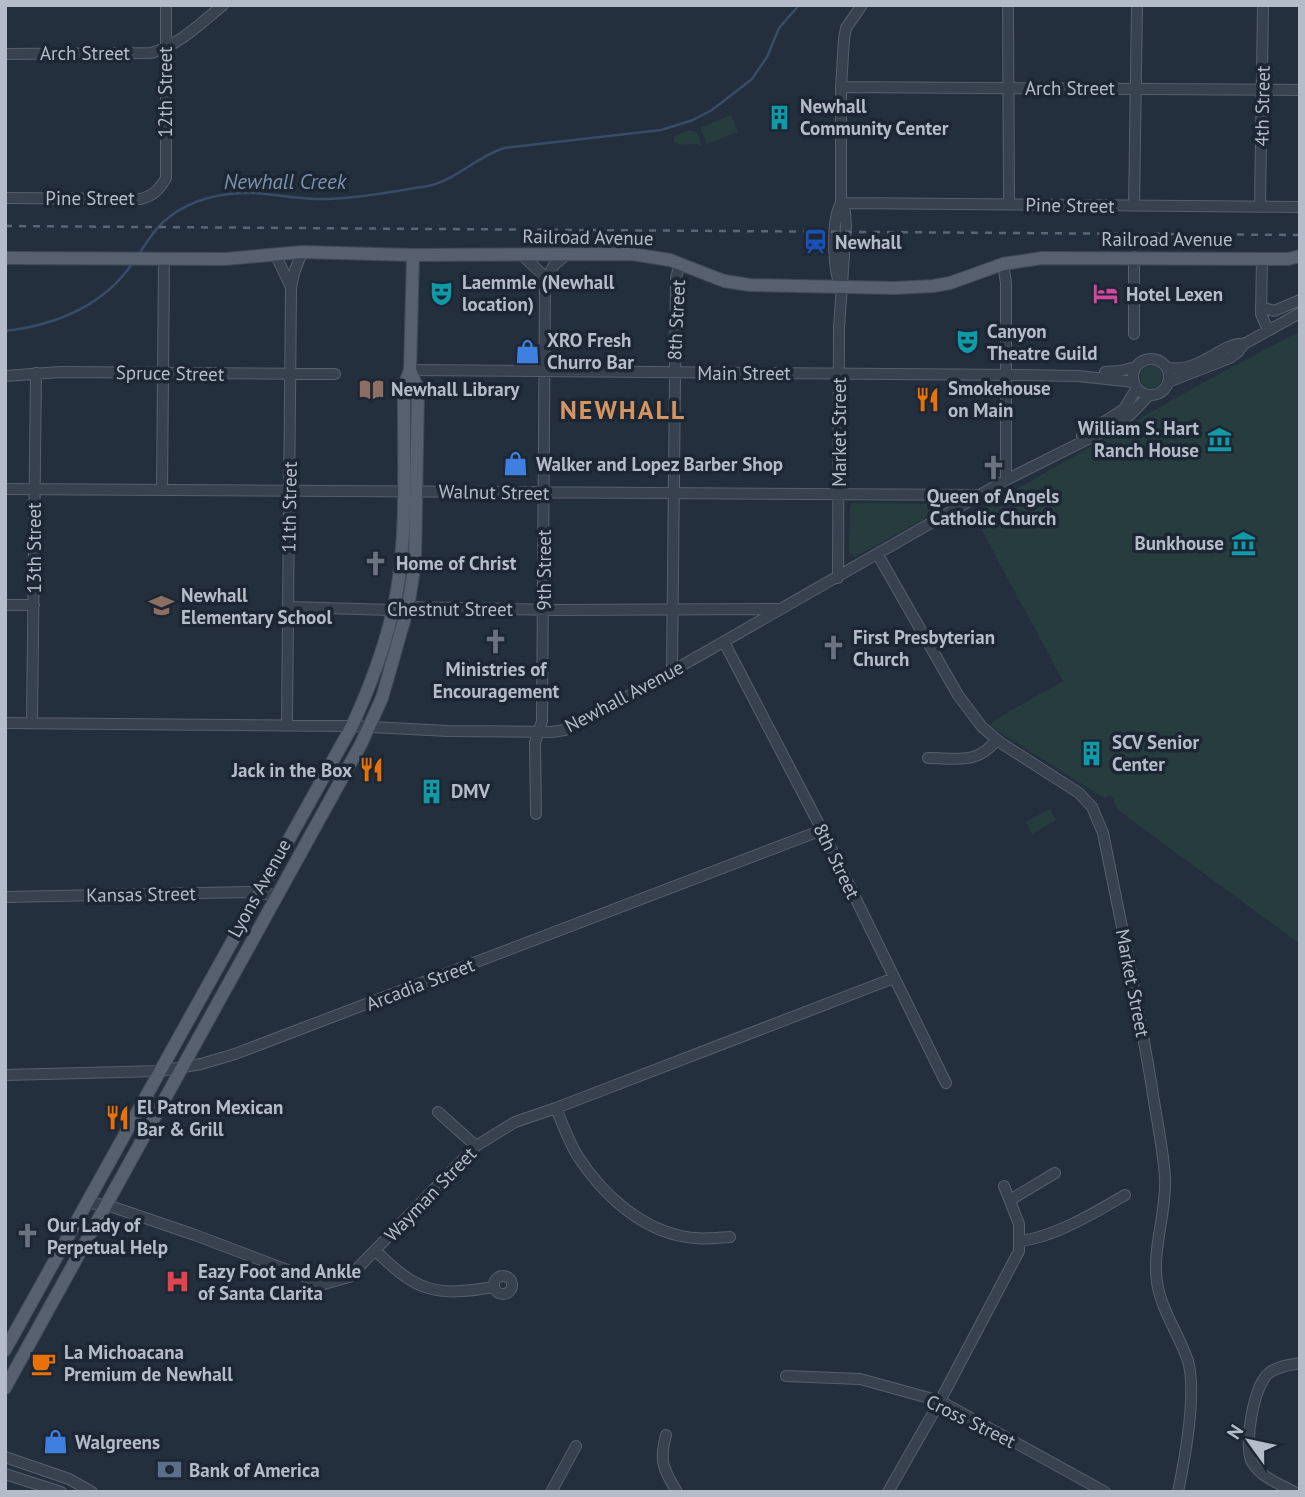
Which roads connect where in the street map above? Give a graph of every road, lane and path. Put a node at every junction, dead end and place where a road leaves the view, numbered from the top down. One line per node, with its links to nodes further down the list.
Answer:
1 (166, 5): 7 (street, 12th Street)
2 (223, 5): 7 (street)
3 (862, 5): 9 (street, Market Street)
4 (1008, 5): 10 (street)
5 (1137, 5): 11 (street)
6 (1263, 5): 12 (street, 4th Street)
7 (165, 49): 8 (street, Arch Street); 14 (street, 12th Street)
8 (5, 54)
9 (841, 88): 10 (street, Arch Street); 16 (street, Market Street)
10 (1007, 88): 11 (street, Arch Street); 17 (street)
11 (1135, 89): 12 (street, Arch Street); 18 (street)
12 (1263, 90): 13 (street, Arch Street); 19 (street, 4th Street)
13 (1300, 90)
14 (166, 178): 15 (street, Pine Street)
15 (5, 198)
16 (841, 203): 17 (street, Pine Street); 34 (street, Market Street)
17 (1009, 204): 18 (street, Pine Street)
18 (1134, 206): 19 (street, Pine Street)
19 (1260, 207): 20 (street, Pine Street)
20 (1300, 207)
21 (302, 252): 22 (main road, Railroad Avenue); 23 (main road, Railroad Avenue); 35 (street, 11th Street)
22 (275, 254): 29 (main road, Railroad Avenue); 35 (street, 11th Street)
23 (413, 255): 24 (main road, Railroad Avenue); 44 (main road, Lyons Avenue)
24 (522, 255): 25 (main road, Railroad Avenue); 33 (street)
25 (566, 255): 31 (main road, Railroad Avenue); 33 (street)
26 (1134, 257): 28 (main road, Railroad Avenue); 32 (main road, Railroad Avenue); 40 (street)
27 (5, 258): 29 (main road, Railroad Avenue)
28 (1262, 259): 30 (main road, Railroad Avenue); 37 (street)
29 (157, 260): 48 (street)
30 (1296, 260)
31 (680, 263): 34 (main road, Railroad Avenue); 46 (street, 8th Street)
32 (1003, 264): 34 (main road, Railroad Avenue); 52 (street)
33 (545, 283): 45 (street, 9th Street)
34 (841, 287): 49 (street, Market Street)
35 (291, 288): 50 (street, 11th Street)
36 (1300, 300): 37 (street)
37 (1262, 307): 39 (street)
38 (1300, 313): 39 (street)
39 (1268, 330): 41 (street)
40 (1134, 334)
41 (1244, 344): 43 (street); 55 (street)
42 (1136, 367): 43 (street); 54 (street, Main Street); 56 (street)
43 (1166, 367): 55 (street)
44 (410, 370): 45 (street, Main Street); 64 (main road, Lyons Avenue); 65 (main road, Lyons Avenue)
45 (545, 372): 46 (street, Main Street); 66 (street, 9th Street)
46 (673, 372): 49 (street, Main Street); 67 (street, 8th Street)
47 (36, 373): 48 (street, Spruce Street); 53 (street, Spruce Street); 61 (street, 13th Street)
48 (163, 373): 50 (street, Spruce Street); 62 (street)
49 (839, 373): 52 (street, Main Street); 69 (street, Market Street)
50 (291, 374): 51 (street, Spruce Street); 63 (street, 11th Street)
51 (335, 374)
52 (1006, 374): 54 (street, Main Street); 59 (street)
53 (5, 376)
54 (1078, 376): 56 (street, Main Street)
55 (1168, 382): 57 (street)
56 (1135, 385): 57 (street); 58 (street, Newhall Avenue)
57 (1149, 395): 58 (street, Newhall Avenue)
58 (1062, 451): 59 (street, Newhall Avenue)
59 (1006, 480): 68 (street, Newhall Avenue)
60 (5, 489): 61 (street, Walnut Street)
61 (34, 490): 62 (street, Walnut Street); 73 (street, 13th Street)
62 (162, 490): 63 (street, Walnut Street)
63 (288, 491): 64 (street, Walnut Street); 74 (street, 11th Street)
64 (403, 491): 65 (street, Walnut Street); 78 (main road, Lyons Avenue)
65 (417, 491): 66 (street, Walnut Street); 75 (main road, Lyons Avenue)
66 (544, 493): 67 (street, Walnut Street); 76 (street, 9th Street)
67 (673, 493): 69 (street, Walnut Street); 79 (street, 8th Street)
68 (982, 495): 69 (street, Walnut Street); 70 (street, Newhall Avenue)
69 (839, 496): 71 (street, Market Street)
70 (878, 555): 71 (street, Newhall Avenue); 88 (street, Market Street)
71 (838, 578): 77 (street, Newhall Avenue)
72 (5, 605): 73 (street)
73 (34, 605): 82 (street, 13th Street)
74 (288, 607): 78 (street, Chestnut Street); 84 (street, 11th Street)
75 (408, 607): 76 (street, Chestnut Street); 78 (street, Chestnut Street); 86 (main road, Lyons Avenue)
76 (544, 609): 79 (street, Chestnut Street); 87 (street, 9th Street)
77 (781, 609): 79 (street, Chestnut Street); 80 (street, Newhall Avenue)
78 (394, 610): 85 (main road, Lyons Avenue)
79 (671, 610): 81 (street, 8th Street)
80 (724, 642): 81 (street, Newhall Avenue); 91 (street, 8th Street)
81 (672, 671): 87 (street, Newhall Avenue)
82 (32, 722): 83 (street, Newhall Avenue); 84 (street, Newhall Avenue)
83 (5, 723)
84 (287, 726): 85 (street, Newhall Avenue)
85 (352, 726): 86 (street, Newhall Avenue); 92 (main road, Lyons Avenue)
86 (369, 728): 87 (street, Newhall Avenue); 93 (main road, Lyons Avenue)
87 (539, 732): 90 (street, 9th Street)
88 (996, 740): 89 (street); 128 (street, Market Street)
89 (928, 758)
90 (536, 814)
91 (822, 830): 95 (street, 8th Street); 96 (street, Arcadia Street)
92 (259, 892): 93 (street, Kansas Street); 94 (street, Kansas Street); 97 (main road, Lyons Avenue)
93 (277, 895): 96 (main road, Lyons Avenue)
94 (5, 897)
95 (894, 978): 99 (street, 8th Street); 100 (street, Wayman Street)
96 (182, 1067): 97 (street, Arcadia Street); 108 (main road, Lyons Avenue)
97 (160, 1071): 98 (street, Arcadia Street); 107 (main road, Lyons Avenue)
98 (5, 1075)
99 (946, 1083)
100 (556, 1108): 102 (street, Wayman Street); 109 (street)
101 (438, 1112): 102 (street)
102 (476, 1146): 111 (street, Wayman Street)
103 (1055, 1173): 106 (street)
104 (1004, 1186): 106 (street)
105 (1125, 1195): 110 (street)
106 (1010, 1200): 110 (street)
107 (89, 1203): 108 (street, Wayman Street); 113 (main road, Lyons Avenue)
108 (107, 1205): 111 (street, Wayman Street); 116 (main road, Lyons Avenue)
109 (730, 1237)
110 (1019, 1241): 117 (street)
111 (376, 1251): 112 (street)
112 (493, 1287)
113 (5, 1350)
114 (1300, 1363): 129 (street)
115 (786, 1376): 117 (street, Cross Street)
116 (5, 1388)
117 (940, 1401): 126 (street); 127 (street, Cross Street)
118 (666, 1435): 125 (street)
119 (576, 1446): 124 (street)
120 (5, 1457): 123 (street)
121 (5, 1474): 122 (street)
122 (61, 1492)
123 (92, 1492)
124 (551, 1492)
125 (677, 1492)
126 (888, 1492)
127 (1105, 1492)
128 (1178, 1492)
129 (1294, 1492)

